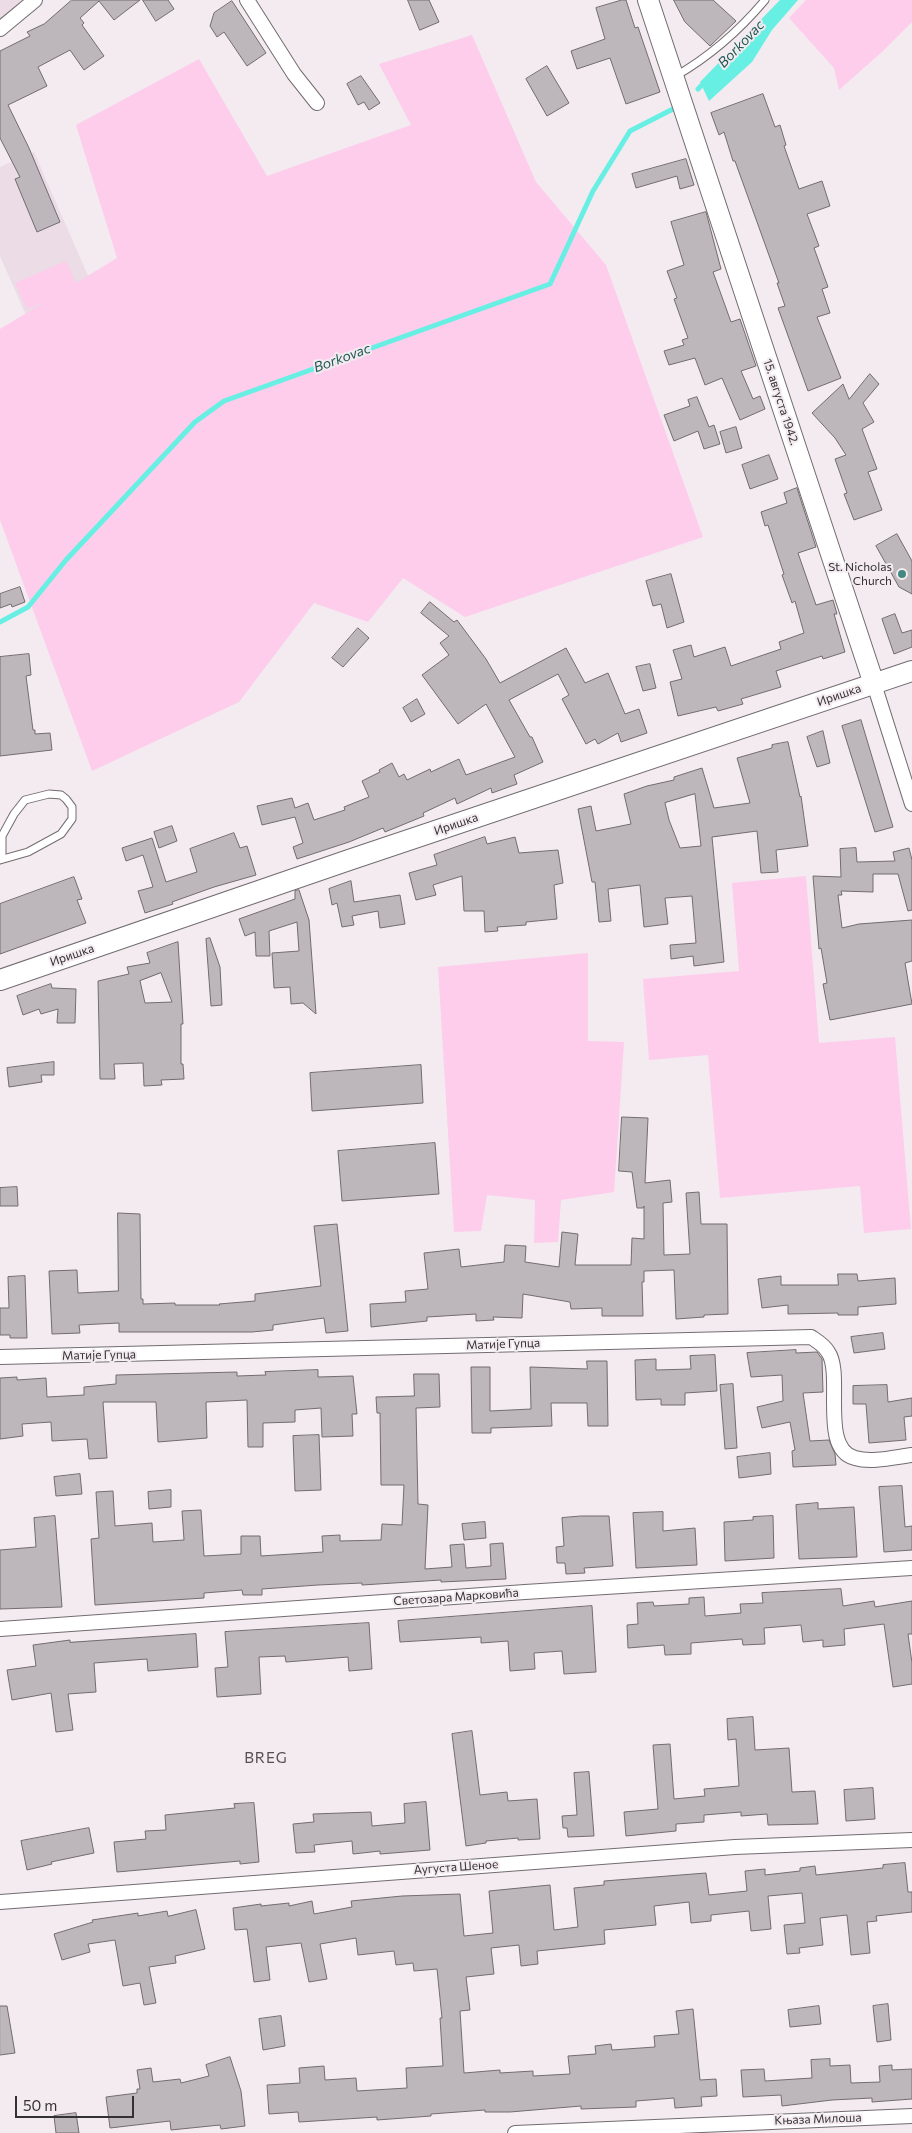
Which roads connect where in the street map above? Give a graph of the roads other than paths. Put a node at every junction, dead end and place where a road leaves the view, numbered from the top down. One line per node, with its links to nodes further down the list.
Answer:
1 (34, 0): 5 (street)
2 (247, 0): 7 (street)
3 (648, 0): 6 (street, 15. августа 1942.)
4 (765, 0): 6 (lane)
5 (0, 29)
6 (674, 77): 9 (street, 15. августа 1942.)
7 (317, 103)
8 (912, 671): 9 (street, Иришка)
9 (874, 684): 10 (street, 15. августа 1942.); 12 (street, Иришка)
10 (912, 804)
11 (1, 860): 11 (lane)
12 (0, 980)
13 (0, 1357): 14 (street, Матије Гупца)
14 (912, 1455)
15 (912, 1568): 16 (street, Светозара Марковића)
16 (0, 1629)
17 (912, 1840): 18 (street, Аугуста Шеное)
18 (0, 1902)
19 (912, 2116): 20 (street, Књаза Милоша)
20 (515, 2133)

